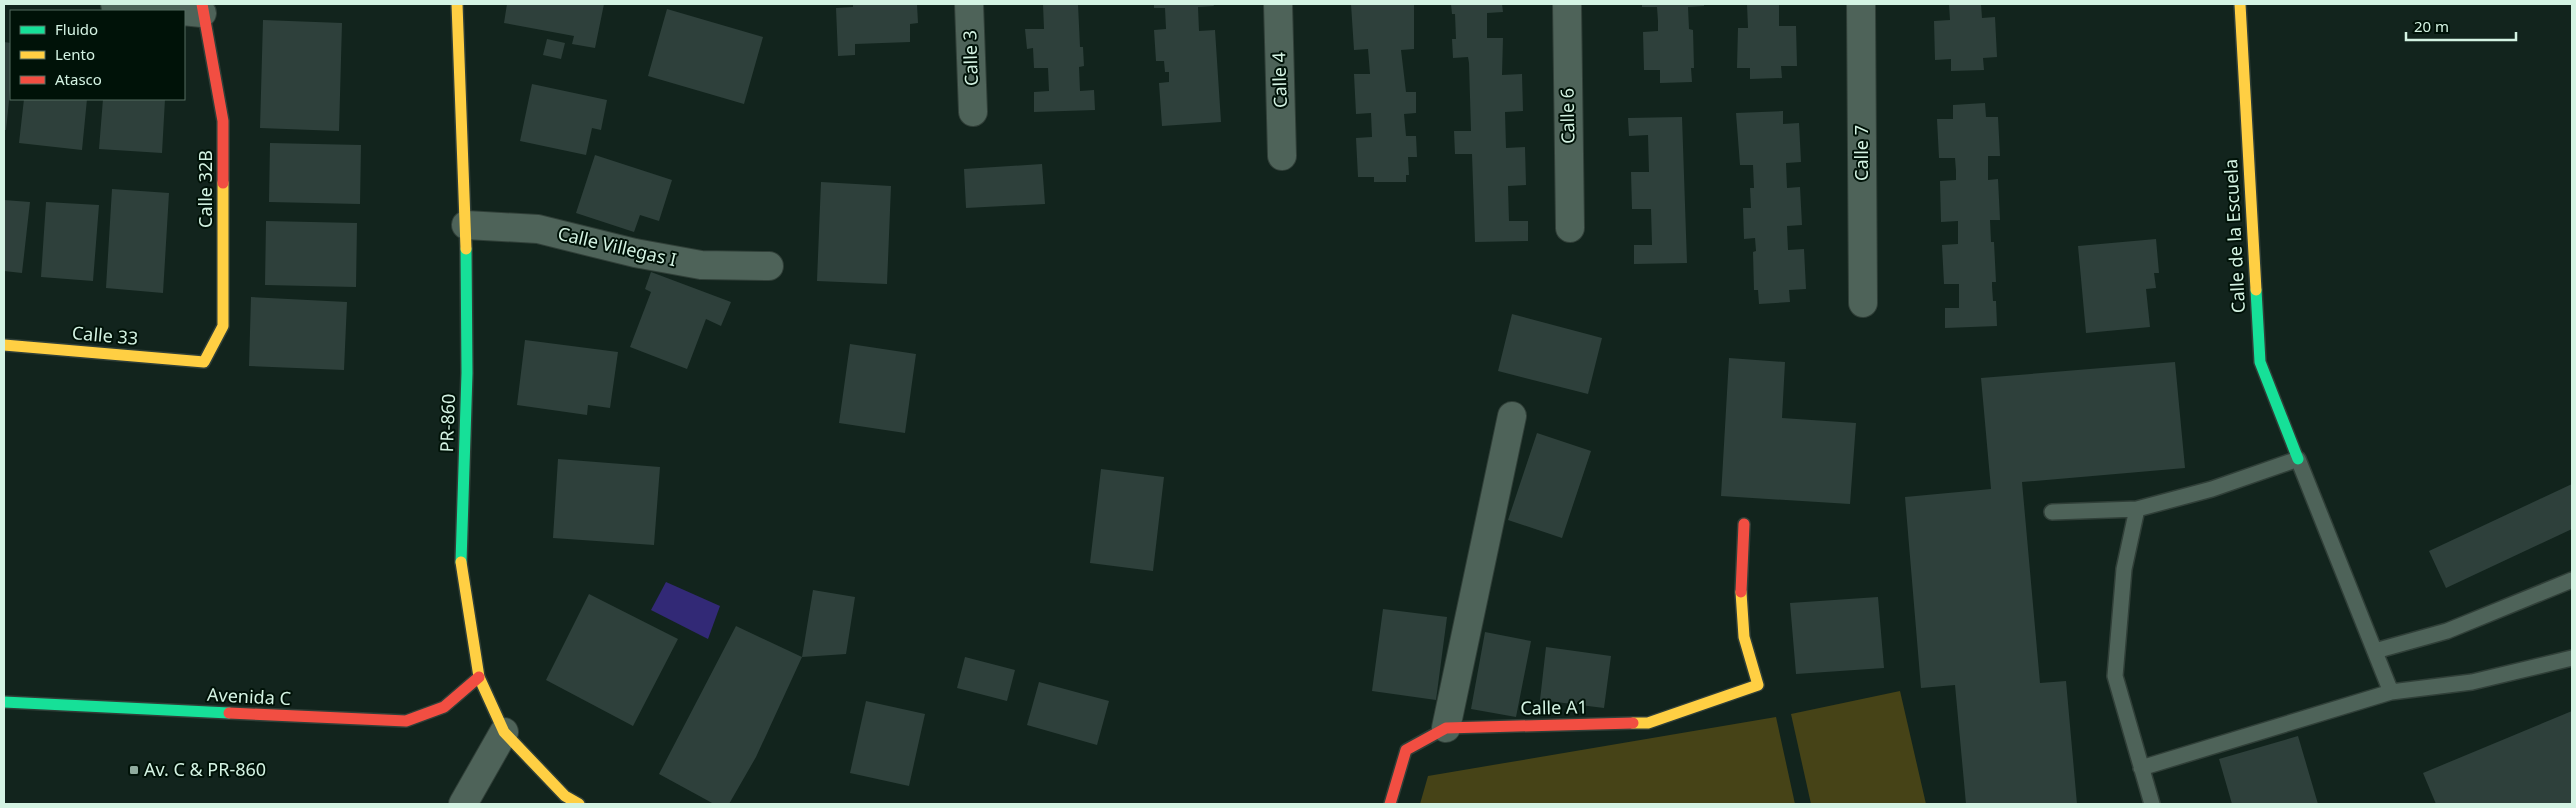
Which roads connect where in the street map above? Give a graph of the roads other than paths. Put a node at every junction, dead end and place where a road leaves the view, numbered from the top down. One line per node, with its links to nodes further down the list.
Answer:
1 (115, 4): 8 (street)
2 (457, 4): 11 (street, PR-860 / PR-860)
3 (969, 4): 9 (street, Calle 3)
4 (1278, 4): 10 (street, Calle 4)
5 (1567, 4): 12 (street, Calle 6)
6 (1861, 4): 14 (street, Calle 7)
7 (2240, 4): 18 (street, Calle de la Escuela)
8 (202, 8): 16 (street, Calle 32B)
9 (973, 112)
10 (1282, 156)
11 (466, 225): 13 (street, Calle Villegas I); 25 (street, PR-860 / PR-860)
12 (1570, 228)
13 (769, 266)
14 (1863, 303)
15 (4, 345): 16 (street, Calle 33)
16 (204, 362)
17 (1512, 416): 28 (street)
18 (2298, 458): 19 (lane); 23 (lane)
19 (2137, 509): 20 (lane); 30 (lane)
20 (2052, 512)
21 (1744, 524): 28 (street, Calle A1)
22 (2572, 580): 23 (lane)
23 (2375, 651): 26 (lane)
24 (2572, 658): 26 (lane)
25 (479, 677): 27 (street, Avenida C); 29 (street, PR-860 / PR-860)
26 (2391, 692): 30 (lane)
27 (4, 702)
28 (1446, 728): 33 (street, Calle A1)
29 (504, 732): 31 (street); 32 (street, PR-860 / PR-860)
30 (2141, 768): 34 (lane)
31 (463, 804)
32 (578, 804)
33 (1390, 804)
34 (2152, 804)

